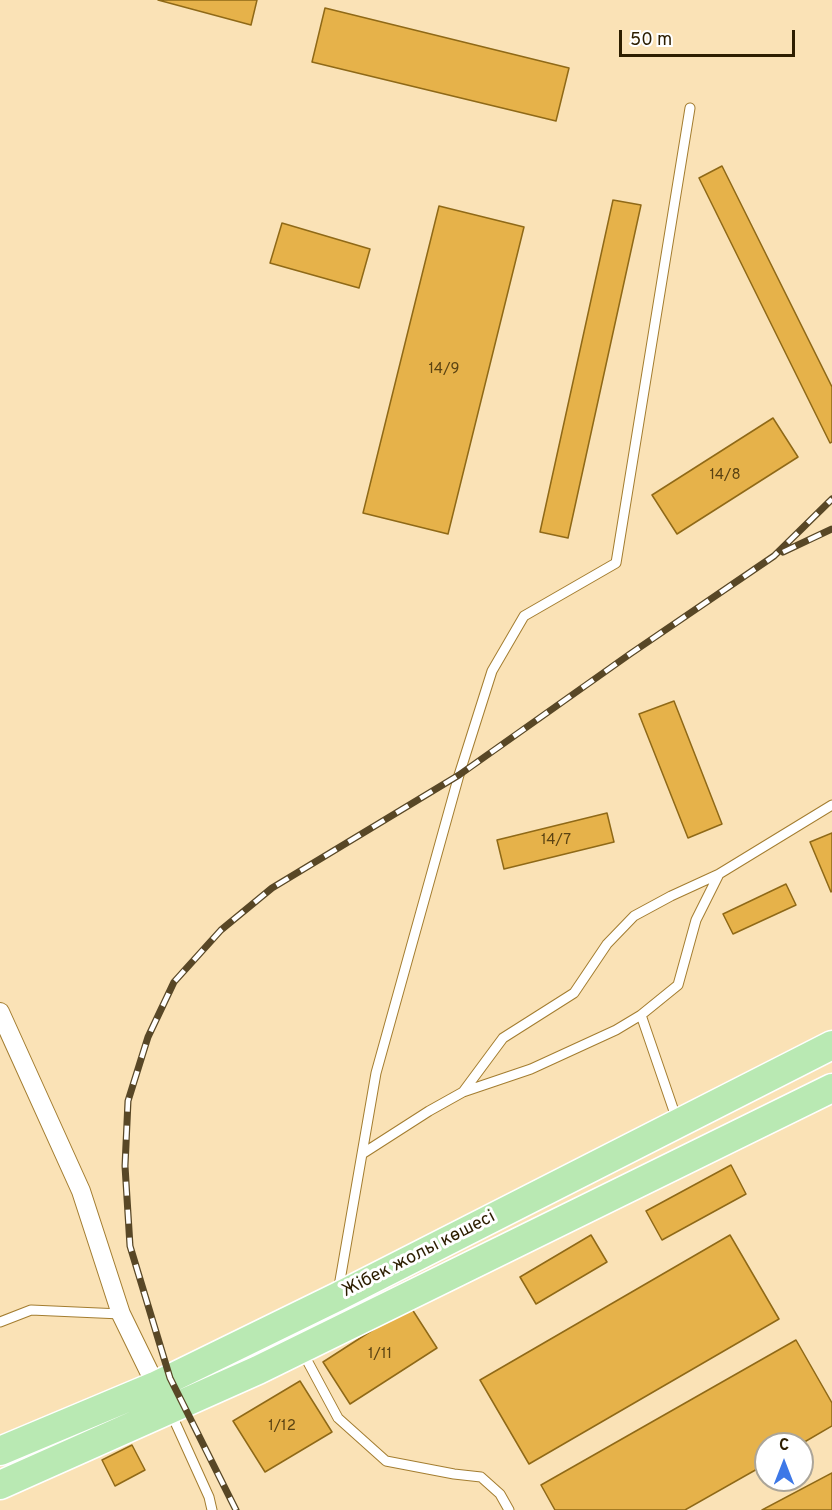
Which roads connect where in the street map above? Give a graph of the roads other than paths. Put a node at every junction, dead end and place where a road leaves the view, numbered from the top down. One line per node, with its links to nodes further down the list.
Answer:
1 (690, 108): 10 (lane)
2 (832, 805): 3 (lane)
3 (719, 874): 5 (lane); 8 (lane)
4 (0, 1012): 12 (street)
5 (641, 1015): 8 (lane); 9 (lane)
6 (832, 1045): 9 (main road, Жібек жолы көшесі)
7 (832, 1088): 14 (main road, Жібек жолы көшесі)
8 (463, 1092): 10 (lane)
9 (678, 1124): 11 (main road, Жібек жолы көшесі)
10 (362, 1154): 11 (lane)
11 (337, 1297): 15 (main road, Жібек жолы көшесі)
12 (120, 1314): 13 (lane); 15 (street)
13 (0, 1322)
14 (301, 1348): 15 (main road, Жібек жолы көшесі); 19 (lane)
15 (162, 1397): 16 (main road, Жібек жолы көшесі); 17 (main road, Жібек жолы көшесі); 18 (lane)
16 (0, 1451)
17 (0, 1485)
18 (212, 1510)
19 (509, 1510)

